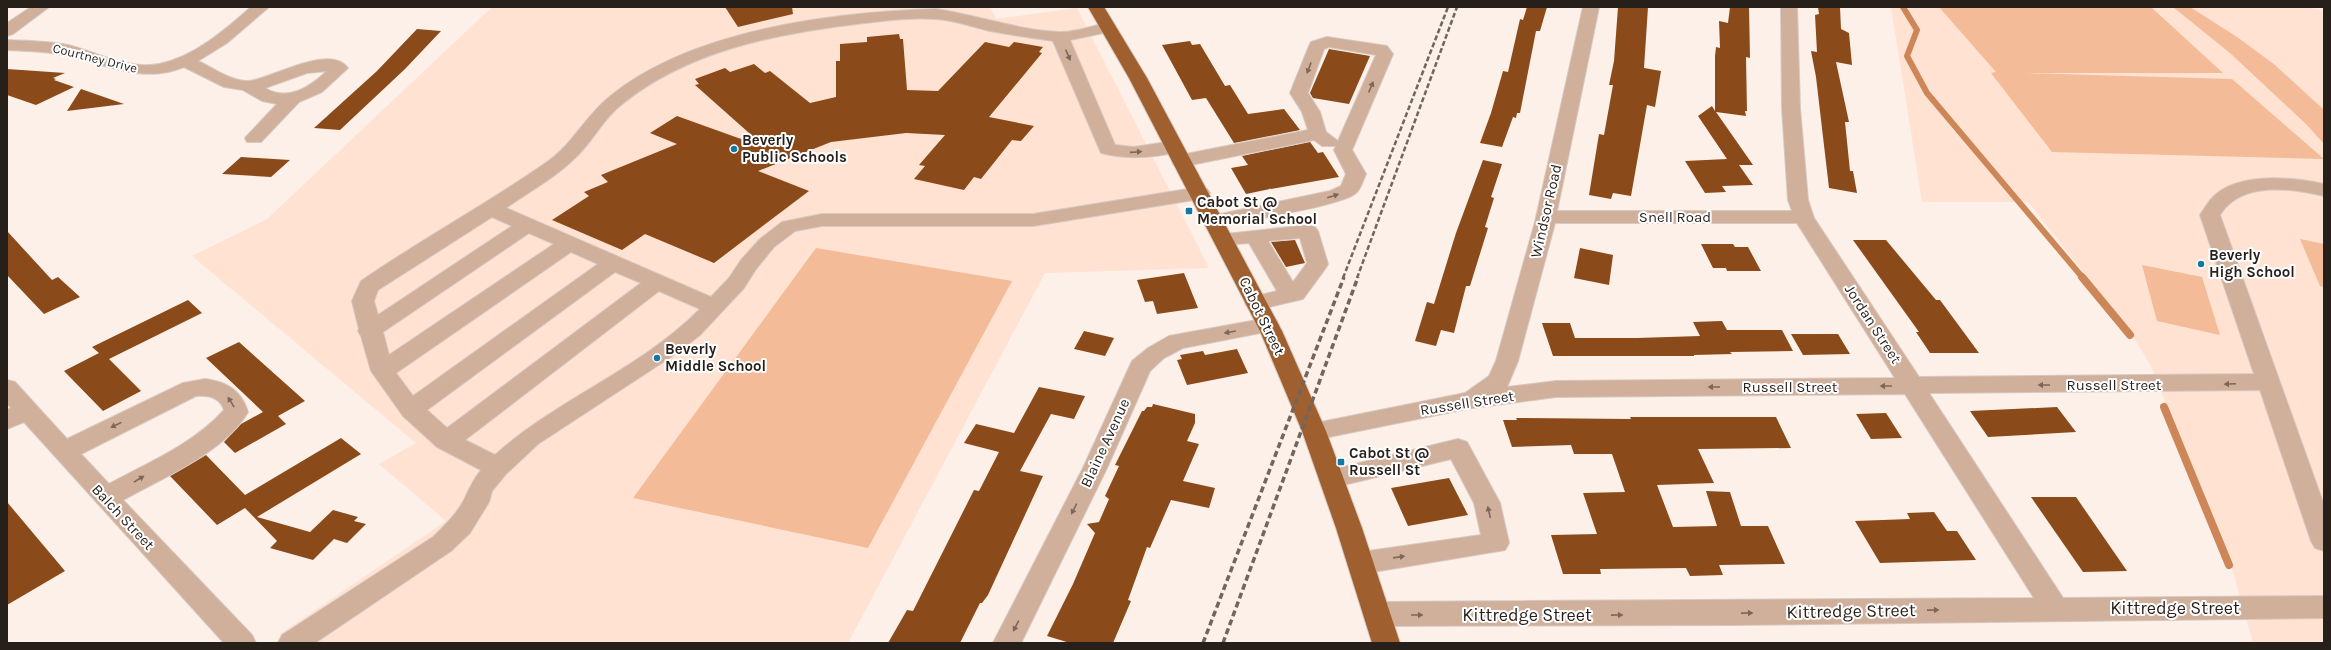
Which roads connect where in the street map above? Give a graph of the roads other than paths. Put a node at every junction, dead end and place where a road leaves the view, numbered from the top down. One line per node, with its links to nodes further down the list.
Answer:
1 (41, 7): 7 (street)
2 (260, 7): 10 (street, Courtney Drive)
3 (1096, 7): 6 (highway, Cabot Street)
4 (1591, 7): 20 (street, Windsor Road)
5 (1789, 7): 21 (street, Jordan Street)
6 (1107, 28): 8 (street); 16 (highway, Cabot Street)
7 (7, 31)
8 (1060, 37): 16 (street, one-way to 16); 19 (street)
9 (7, 45): 10 (street, Courtney Drive)
10 (184, 60): 11 (street)
11 (248, 86): 12 (street); 12 (street)
12 (292, 99): 14 (street)
13 (1317, 134): 15 (street); 15 (street, one-way to 13); 16 (street)
14 (254, 138)
15 (1344, 150): 22 (street, one-way to 15)
16 (1178, 154): 18 (highway, Cabot Street)
17 (2324, 190): 35 (street)
18 (1200, 193): 22 (highway, Cabot Street); 31 (street)
19 (491, 209): 23 (street); 33 (street)
20 (1546, 217): 21 (street, Snell Road); 38 (street, Windsor Road)
21 (1804, 217): 36 (street, Jordan Street)
22 (1213, 221): 25 (highway, Cabot Street)
23 (527, 225): 26 (street); 33 (street)
24 (1255, 236): 25 (street); 29 (street); 29 (street)
25 (1223, 239): 30 (highway, Cabot Street)
26 (570, 244): 27 (street); 34 (street)
27 (613, 263): 28 (street); 39 (street)
28 (657, 282): 31 (street); 42 (street)
29 (1290, 295): 30 (street)
30 (1256, 303): 32 (highway, Cabot Street)
31 (714, 307): 44 (street)
32 (1268, 325): 41 (highway, Cabot Street); 55 (street, Blaine Avenue, one-way to 55)
33 (369, 330): 34 (street)
34 (382, 371): 39 (street)
35 (2269, 382): 36 (street, Russell Street, one-way to 36); 47 (street)
36 (1912, 386): 38 (street, Russell Street, one-way to 38); 51 (street, Jordan Street)
37 (7, 388): 40 (street, Balch Street)
38 (1472, 400): 41 (street, Russell Street)
39 (411, 410): 42 (street)
40 (17, 415): 43 (street, Balch Street)
41 (1314, 431): 45 (highway, Cabot Street)
42 (446, 441): 44 (street)
43 (64, 451): 46 (street, Balch Street); 46 (street, one-way to 43)
44 (497, 467): 54 (street)
45 (1331, 478): 49 (highway, Cabot Street); 49 (street, one-way to 45)
46 (106, 498): 53 (street, Balch Street)
47 (2316, 499): 48 (street)
48 (2324, 541)
49 (1361, 563): 52 (highway, Cabot Street)
50 (2324, 607): 51 (street, Kittredge Street)
51 (2055, 608): 52 (street, Kittredge Street, one-way to 51)
52 (1378, 614): 56 (highway, Cabot Street)
53 (242, 643)
54 (292, 643)
55 (1007, 643)
56 (1386, 643)

